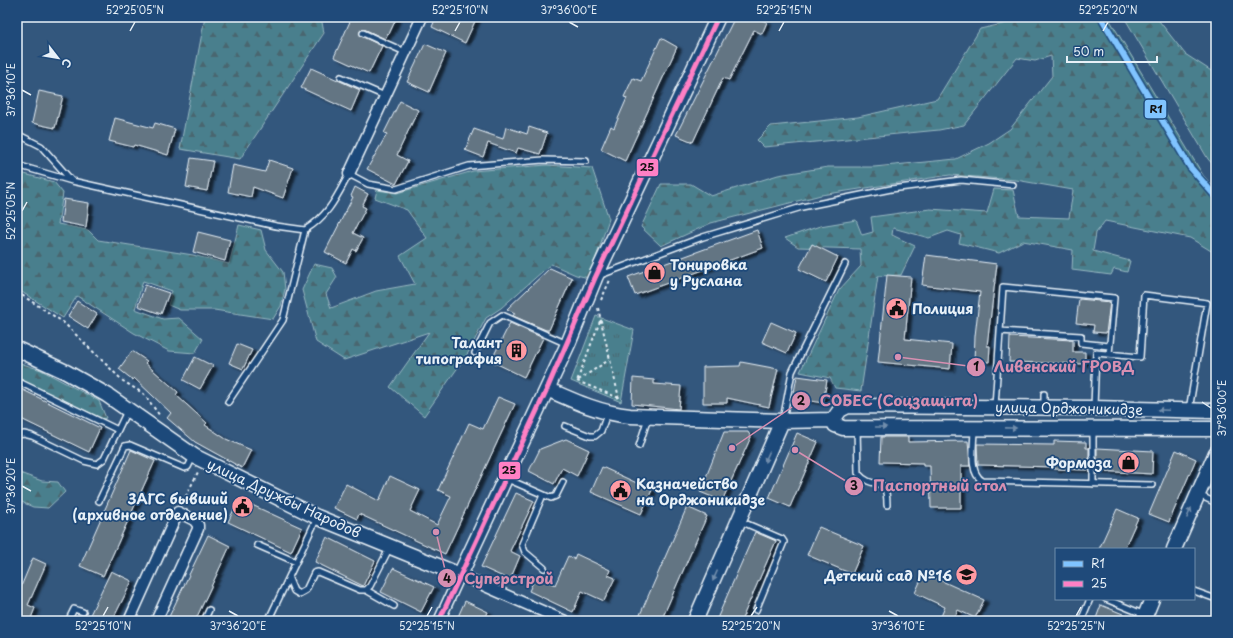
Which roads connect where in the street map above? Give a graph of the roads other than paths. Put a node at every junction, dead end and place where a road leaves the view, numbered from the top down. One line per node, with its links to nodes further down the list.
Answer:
1 (422, 17): 4 (street)
2 (718, 17): 15 (main road)
3 (363, 33): 4 (lane)
4 (405, 52): 6 (street)
5 (341, 77): 6 (lane)
6 (385, 96): 10 (street)
7 (17, 134): 11 (lane)
8 (586, 161): 10 (lane)
9 (17, 165): 11 (lane)
10 (349, 174): 13 (lane)
11 (72, 181): 13 (lane)
12 (1013, 185): 15 (lane)
13 (305, 230): 24 (lane)
14 (844, 264): 33 (lane)
15 (595, 278): 17 (main road)
16 (1000, 331): 18 (lane); 18 (lane); 25 (lane)
17 (568, 344): 20 (lane); 23 (main road)
18 (1109, 346): 21 (lane)
19 (17, 349): 26 (main road, улица Дружбы Народов)
20 (474, 353)
21 (1109, 354): 27 (lane); 28 (lane)
22 (17, 381): 39 (lane)
23 (547, 390): 30 (main road, улица Орджоникидзе); 44 (main road)
24 (228, 402)
25 (995, 407): 27 (main road, улица Орджоникидзе); 32 (main road, улица Орджоникидзе)
26 (128, 408): 39 (lane); 43 (main road, улица Дружбы Народов)
27 (1094, 408): 28 (main road, улица Орджоникидзе, one-way to 27)
28 (1189, 411): 29 (main road, улица Орджоникидзе)
29 (1216, 411)
30 (607, 413): 31 (main road, улица Орджоникидзе); 34 (lane)
31 (648, 417): 33 (main road, улица Орджоникидзе); 41 (lane)
32 (833, 420): 33 (main road, улица Орджоникидзе); 35 (main road, улица Орджоникидзе)
33 (782, 421): 54 (main road, one-way to 54)
34 (565, 426)
35 (857, 427): 36 (main road, улица Орджоникидзе, one-way to 36); 52 (lane)
36 (974, 428): 37 (main road, улица Орджоникидзе, one-way to 37); 46 (lane)
37 (1093, 429): 38 (main road, улица Орджоникидзе); 46 (lane)
38 (1216, 429)
39 (118, 430): 40 (lane)
40 (17, 436)
41 (639, 446)
42 (1216, 453): 49 (main road)
43 (199, 458): 50 (lane); 53 (main road, улица Дружбы Народов)
44 (505, 478): 48 (lane); 60 (main road)
45 (563, 482): 48 (lane)
46 (1093, 484): 47 (lane)
47 (1152, 485)
48 (543, 495): 59 (lane)
49 (1197, 495): 51 (lane); 57 (main road, one-way to 49)
50 (99, 501)
51 (1216, 503)
52 (887, 505)
53 (317, 517): 56 (main road, улица Дружбы Народов); 58 (lane)
54 (739, 521): 70 (lane); 80 (main road, one-way to 80)
55 (258, 545): 58 (lane)
56 (390, 547): 60 (main road, улица Дружбы Народов); 62 (lane)
57 (1174, 548)
58 (296, 562): 61 (lane)
59 (544, 568)
60 (460, 576): 78 (street); 79 (street, улица Дружбы Народов)
61 (289, 579): 62 (lane); 77 (lane)
62 (366, 590): 68 (lane)
63 (1195, 591): 64 (lane)
64 (1216, 599)
65 (1090, 600): 81 (lane)
66 (1108, 600): 72 (lane)
67 (1152, 600): 72 (main road)
68 (394, 606)
69 (209, 610): 76 (lane)
70 (756, 610)
71 (84, 612): 73 (lane)
72 (1144, 618)
73 (68, 621)
74 (129, 621): 75 (street)
75 (156, 621)
76 (204, 621)
77 (268, 621)
78 (439, 621)
79 (565, 621)
80 (695, 621)
81 (1081, 621)

